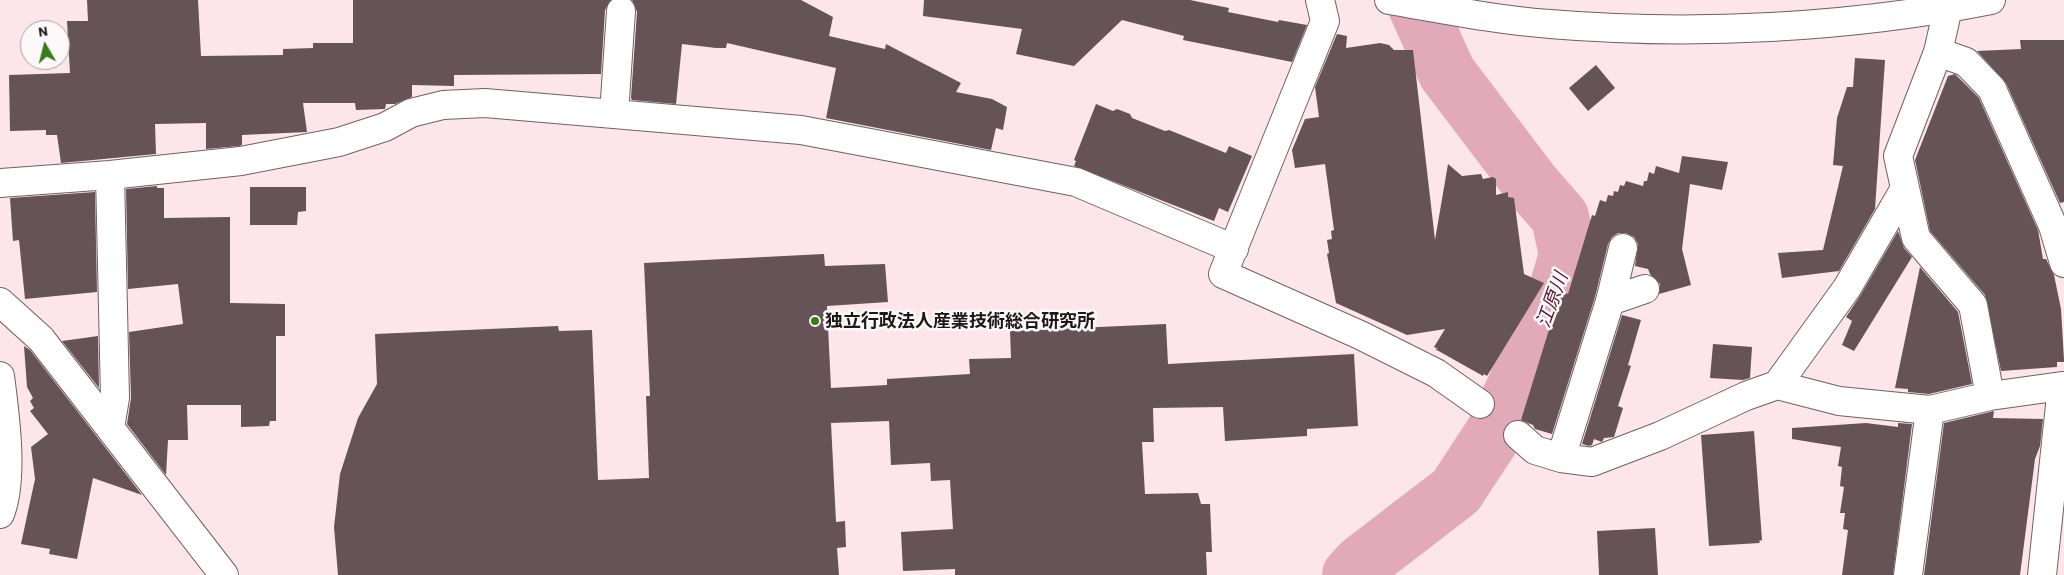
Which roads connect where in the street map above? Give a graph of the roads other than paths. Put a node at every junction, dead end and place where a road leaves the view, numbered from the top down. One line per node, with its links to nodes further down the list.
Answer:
1 (1320, 0): 12 (street)
2 (1389, 0): 4 (street)
3 (1991, 0): 4 (street)
4 (1948, 8): 6 (street)
5 (621, 11): 7 (street)
6 (1938, 52): 10 (street); 13 (street)
7 (614, 114): 8 (street); 12 (street)
8 (110, 175): 9 (street); 23 (street)
9 (0, 184)
10 (1904, 190): 18 (street); 20 (street)
11 (1623, 248): 15 (street)
12 (1234, 249): 21 (street)
13 (2064, 263)
14 (1645, 288): 15 (street)
15 (1610, 301): 25 (street)
16 (0, 302): 23 (street)
17 (0, 376): 26 (street)
18 (1777, 385): 22 (street); 25 (street)
19 (2063, 385): 20 (street); 27 (street)
20 (1990, 396): 22 (street)
21 (1480, 404)
22 (1930, 410): 29 (street)
23 (110, 428): 28 (street)
24 (1518, 435): 25 (street)
25 (1561, 458)
26 (0, 514)
27 (2054, 547): 30 (street)
28 (224, 575)
29 (1908, 575)
30 (2042, 575)

